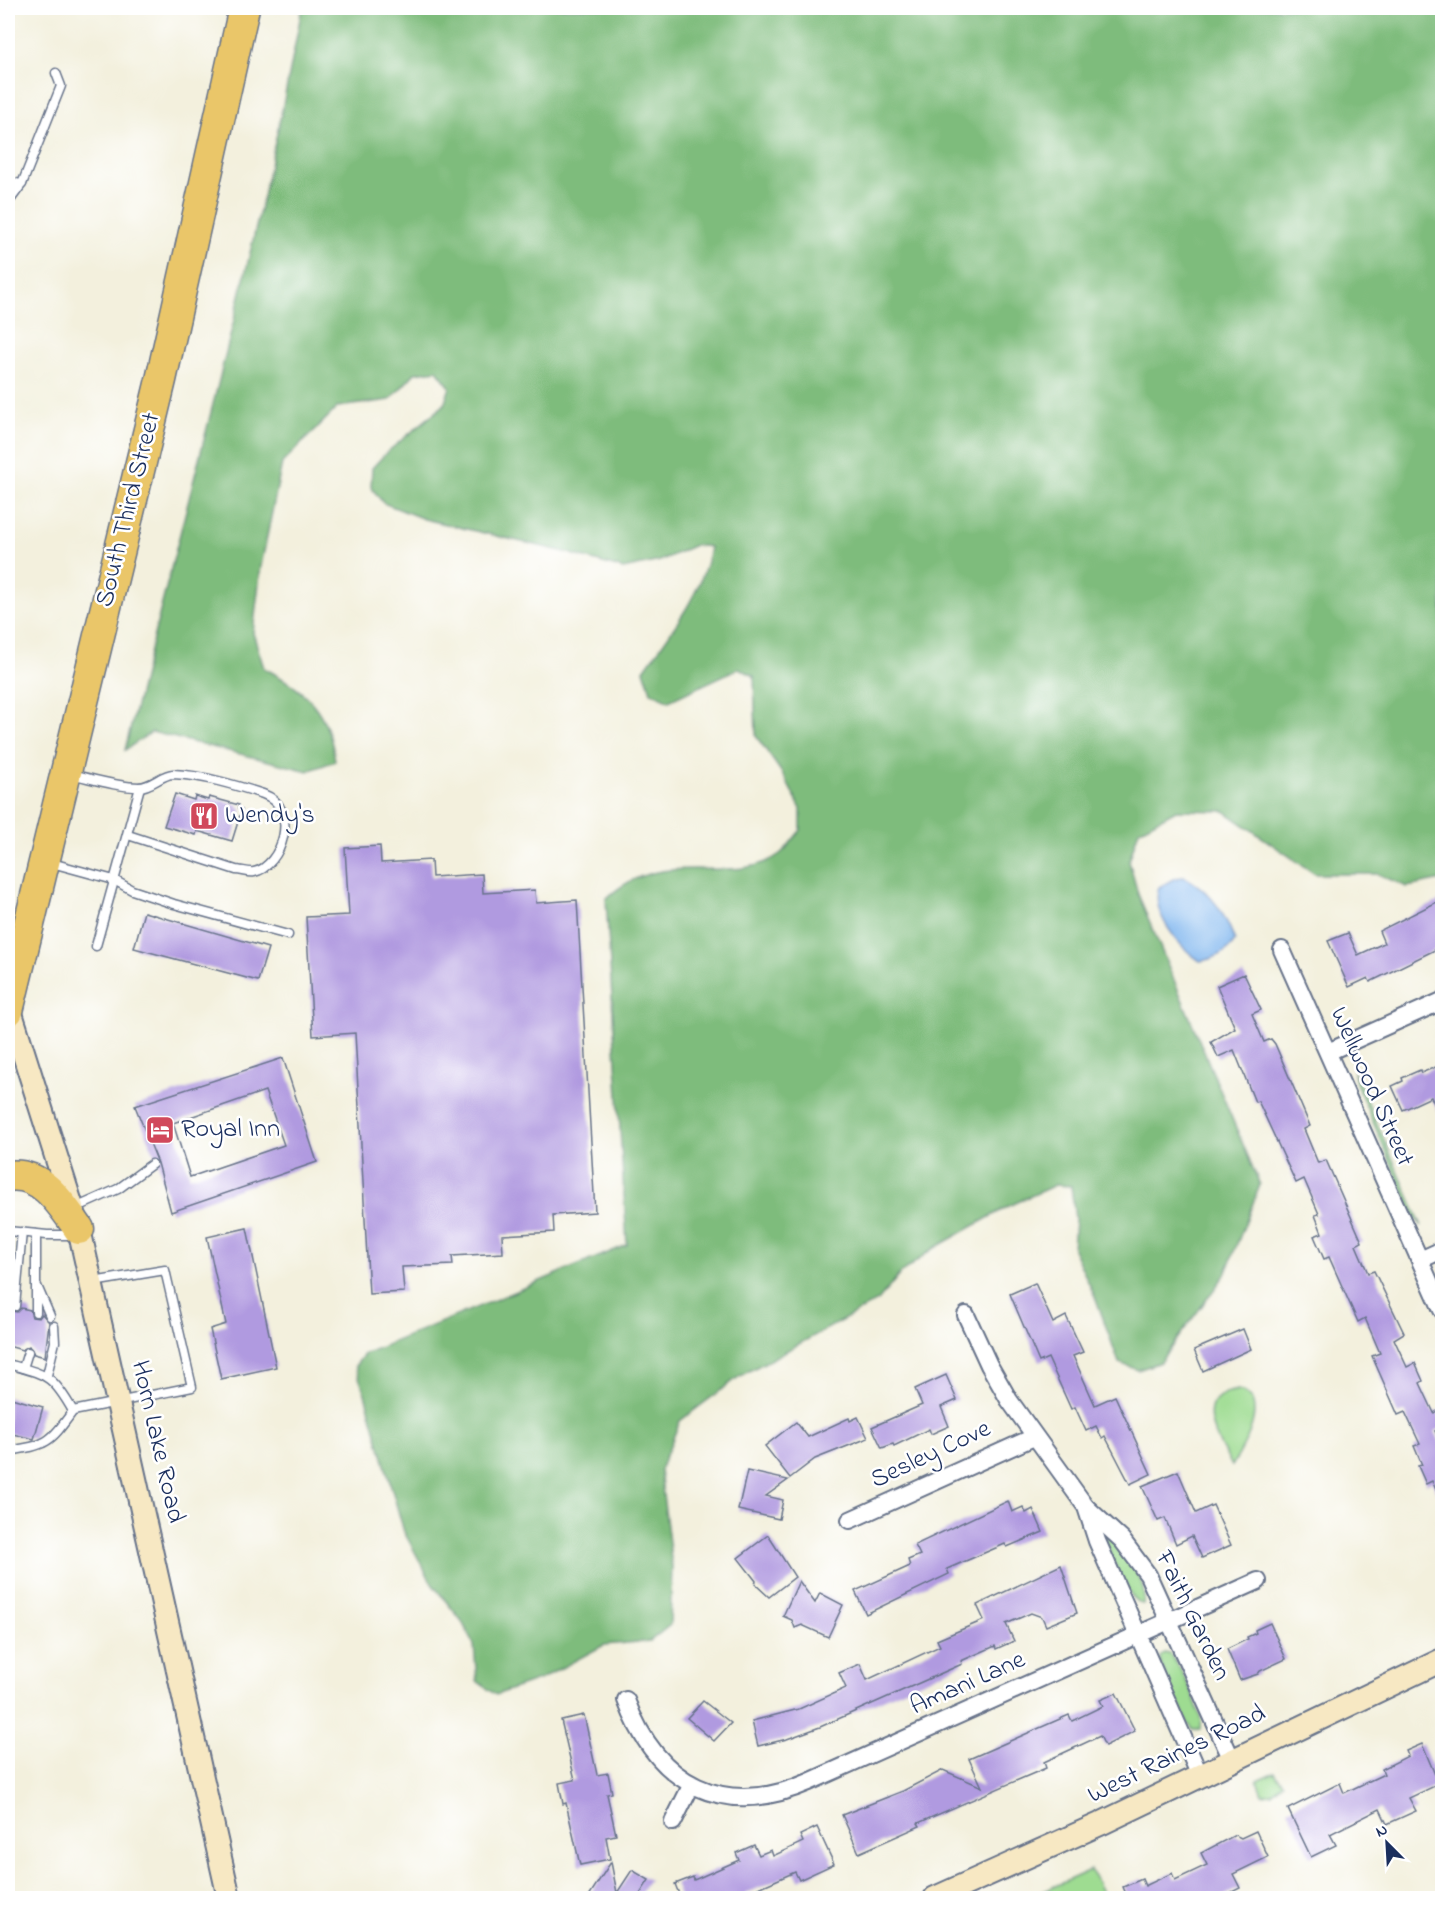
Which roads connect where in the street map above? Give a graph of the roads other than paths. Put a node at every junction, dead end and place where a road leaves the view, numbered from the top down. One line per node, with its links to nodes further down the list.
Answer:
1 (244, 8): 6 (highway, South Third Street)
2 (56, 73): 4 (lane)
3 (8, 182): 4 (lane)
4 (22, 184): 5 (lane)
5 (8, 203)
6 (65, 773): 7 (lane); 9 (highway, South Third Street)
7 (140, 787): 8 (lane); 8 (lane)
8 (128, 835): 10 (lane)
9 (44, 861): 10 (lane); 15 (highway, South Third Street)
10 (114, 880): 11 (lane); 12 (lane)
11 (288, 935)
12 (96, 946)
13 (1282, 950): 16 (street, Wellwood Street)
14 (1443, 1001): 16 (street)
15 (8, 1007): 19 (main road, Horn Lake Road)
16 (1328, 1052): 24 (street, Wellwood Street)
17 (152, 1164): 19 (lane)
18 (8, 1176): 19 (highway)
19 (77, 1224): 22 (lane); 25 (main road, Horn Lake Road)
20 (8, 1231): 21 (lane)
21 (22, 1232): 22 (lane); 27 (lane)
22 (36, 1234): 26 (lane)
23 (1443, 1250): 24 (street)
24 (1420, 1260): 28 (street, Wellwood Street)
25 (91, 1282): 37 (main road, Horn Lake Road); 37 (lane)
26 (36, 1283): 29 (lane); 31 (lane)
27 (15, 1306)
28 (1443, 1310)
29 (36, 1312)
30 (966, 1315): 39 (street, Faith Garden)
31 (50, 1316)
32 (54, 1326): 36 (lane)
33 (28, 1352): 35 (lane)
34 (8, 1364): 35 (lane)
35 (23, 1368): 36 (lane)
36 (47, 1375): 38 (lane)
37 (119, 1403): 38 (lane); 52 (main road, Horn Lake Road)
38 (73, 1411): 40 (lane)
39 (1034, 1437): 41 (street, Faith Garden); 42 (street, Sesley Cove)
40 (8, 1451)
41 (1086, 1507): 44 (street, Faith Garden); 45 (street, Faith Garden)
42 (850, 1520)
43 (1258, 1581): 44 (street, Amani Lane)
44 (1168, 1621): 45 (street, Amani Lane); 48 (street, Faith Garden)
45 (1139, 1635): 49 (street, Faith Garden); 50 (street, Amani Lane)
46 (1443, 1660): 48 (main road, West Raines Road)
47 (626, 1700): 50 (street)
48 (1232, 1761): 49 (main road, West Raines Road)
49 (1200, 1776): 53 (main road, West Raines Road)
50 (691, 1786): 51 (street)
51 (674, 1822)
52 (229, 1899)
53 (935, 1899)

